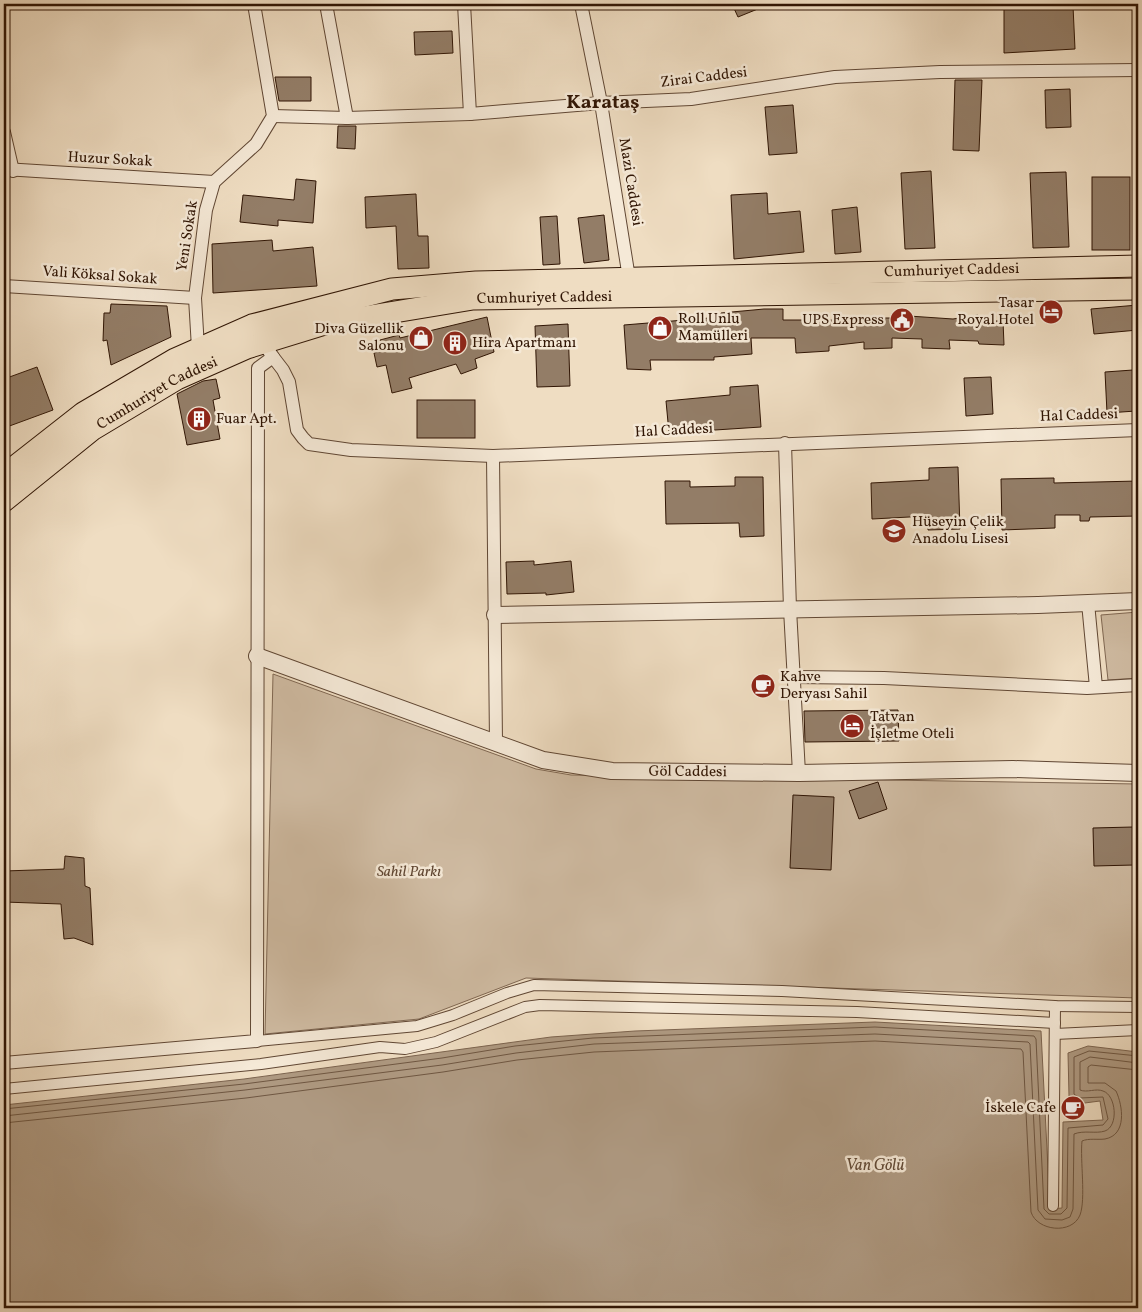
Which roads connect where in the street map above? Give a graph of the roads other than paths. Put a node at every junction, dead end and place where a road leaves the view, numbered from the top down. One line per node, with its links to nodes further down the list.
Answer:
1 (254, 4): 8 (street)
2 (326, 4): 9 (street)
3 (464, 4): 7 (street)
4 (581, 4): 6 (street, Mazi Caddesi)
5 (1138, 70): 6 (street, Zirai Caddesi)
6 (601, 103): 7 (street, Zirai Caddesi); 14 (street, Mazi Caddesi)
7 (470, 114): 9 (street, Zirai Caddesi)
8 (273, 116): 9 (street, Zirai Caddesi); 12 (street)
9 (347, 118)
10 (4, 132): 11 (street)
11 (9, 170): 12 (street, Huzur Sokak)
12 (214, 182): 17 (street, Yeni Sokak)
13 (1138, 266): 14 (highway, Cumhuriyet Caddesi)
14 (629, 278): 18 (highway, Cumhuriyet Caddesi)
15 (4, 286): 17 (street, Vali Köksal Sokak)
16 (1138, 289): 20 (highway, Cumhuriyet Caddesi)
17 (195, 298): 19 (street, Yeni Sokak)
18 (252, 325): 19 (highway, Cumhuriyet Caddesi); 20 (street, Hal Caddesi)
19 (198, 348): 24 (highway, Cumhuriyet Caddesi)
20 (268, 350): 23 (street, Hal Caddesi); 25 (highway, Cumhuriyet Caddesi); 30 (street)
21 (1138, 430): 22 (street, Hal Caddesi)
22 (786, 442): 23 (street, Hal Caddesi); 28 (street)
23 (493, 456): 29 (street)
24 (4, 475)
25 (4, 502)
26 (1138, 601): 27 (street)
27 (1088, 604): 28 (street); 33 (street)
28 (790, 609): 29 (street); 31 (street)
29 (495, 615): 34 (street)
30 (257, 656): 34 (street, Göl Caddesi); 41 (street)
31 (794, 676): 33 (street); 35 (street)
32 (1138, 685): 33 (street)
33 (1096, 687)
34 (496, 743): 35 (street, Göl Caddesi)
35 (799, 773): 36 (street, Göl Caddesi)
36 (1138, 773)
37 (1055, 1006): 38 (street); 39 (street); 41 (street)
38 (1138, 1007)
39 (1055, 1028): 40 (street); 43 (street); 44 (street)
40 (1138, 1030)
41 (257, 1041): 42 (street)
42 (4, 1063)
43 (4, 1090)
44 (1052, 1206)

